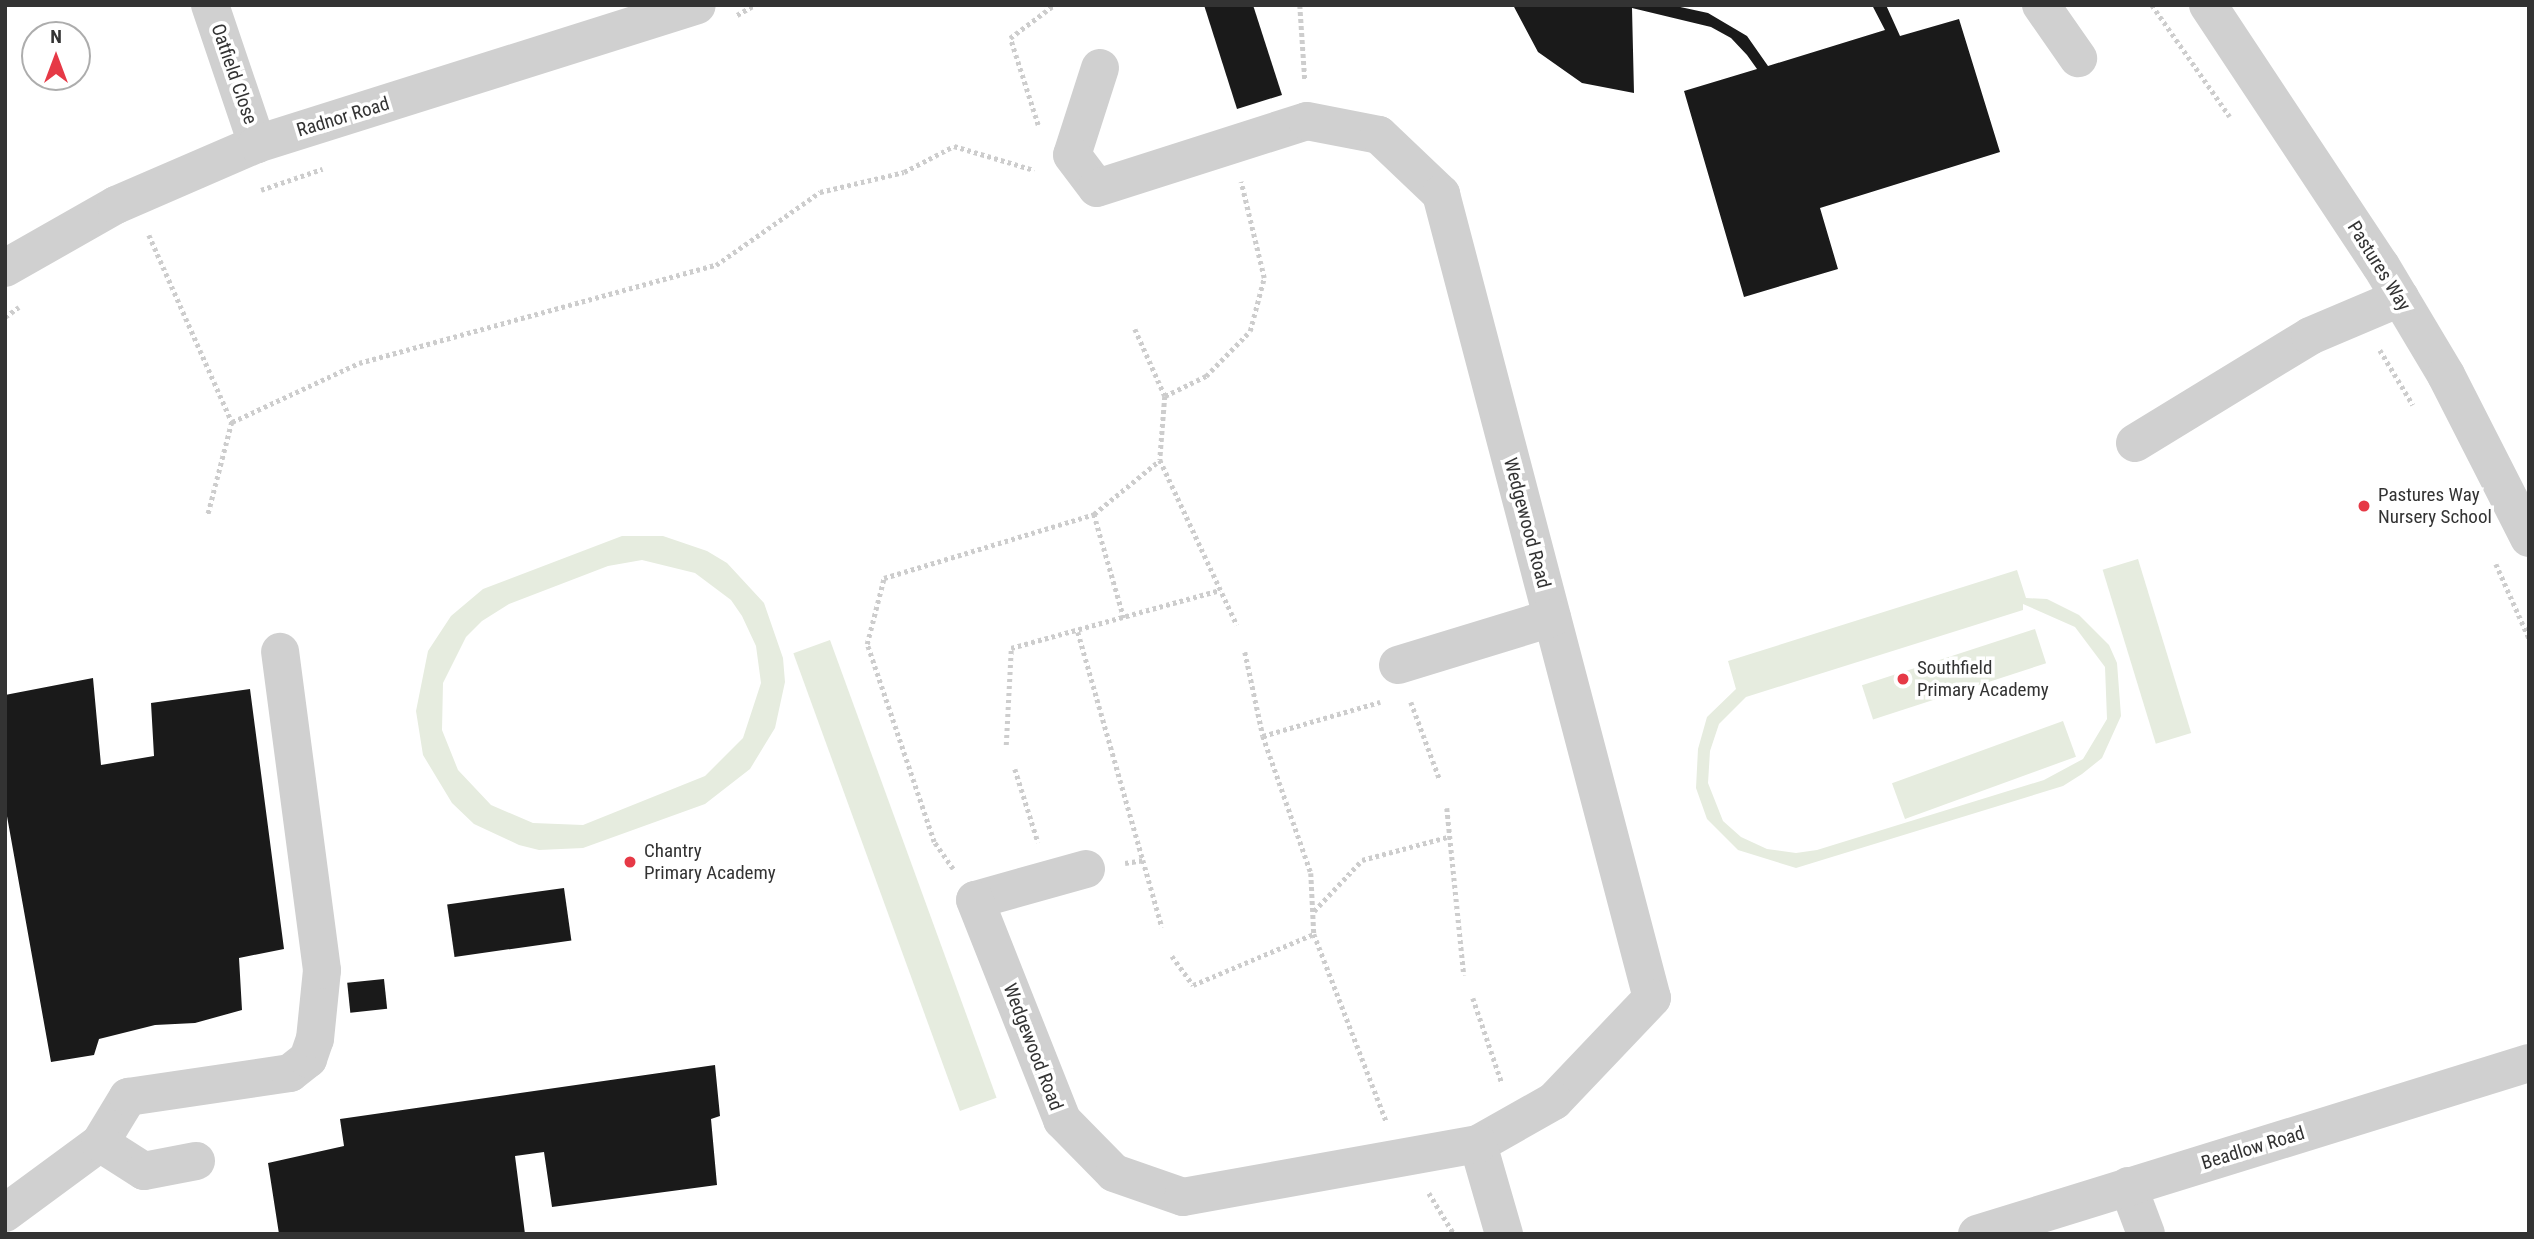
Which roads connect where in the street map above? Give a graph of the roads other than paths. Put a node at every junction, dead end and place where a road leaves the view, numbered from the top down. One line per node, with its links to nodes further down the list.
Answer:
1 (210, 5): 7 (street, Oatfield Close)
2 (697, 5): 7 (street, Radnor Road)
3 (2041, 5): 5 (street)
4 (2208, 5): 9 (street, Pastures Way)
5 (2078, 58)
6 (1100, 68): 12 (street, Wedgewood Road)
7 (257, 144): 8 (street, Radnor Road)
8 (5, 268)
9 (2400, 298): 10 (street); 11 (street, Pastures Way)
10 (2135, 443)
11 (2529, 538)
12 (1552, 618): 14 (street); 18 (street, Wedgewood Road)
13 (281, 652): 17 (street)
14 (1398, 665)
15 (1068, 874): 18 (street, Wedgewood Road)
16 (2529, 1063): 20 (street, Beadlow Road)
17 (100, 1143): 19 (street); 21 (street)
18 (1478, 1144): 24 (street)
19 (196, 1161)
20 (2128, 1186): 25 (street, Beadlow Road); 26 (street)
21 (5, 1213)
22 (5, 1219): 23 (street)
23 (15, 1234)
24 (1504, 1234)
25 (1977, 1234)
26 (2146, 1234)

